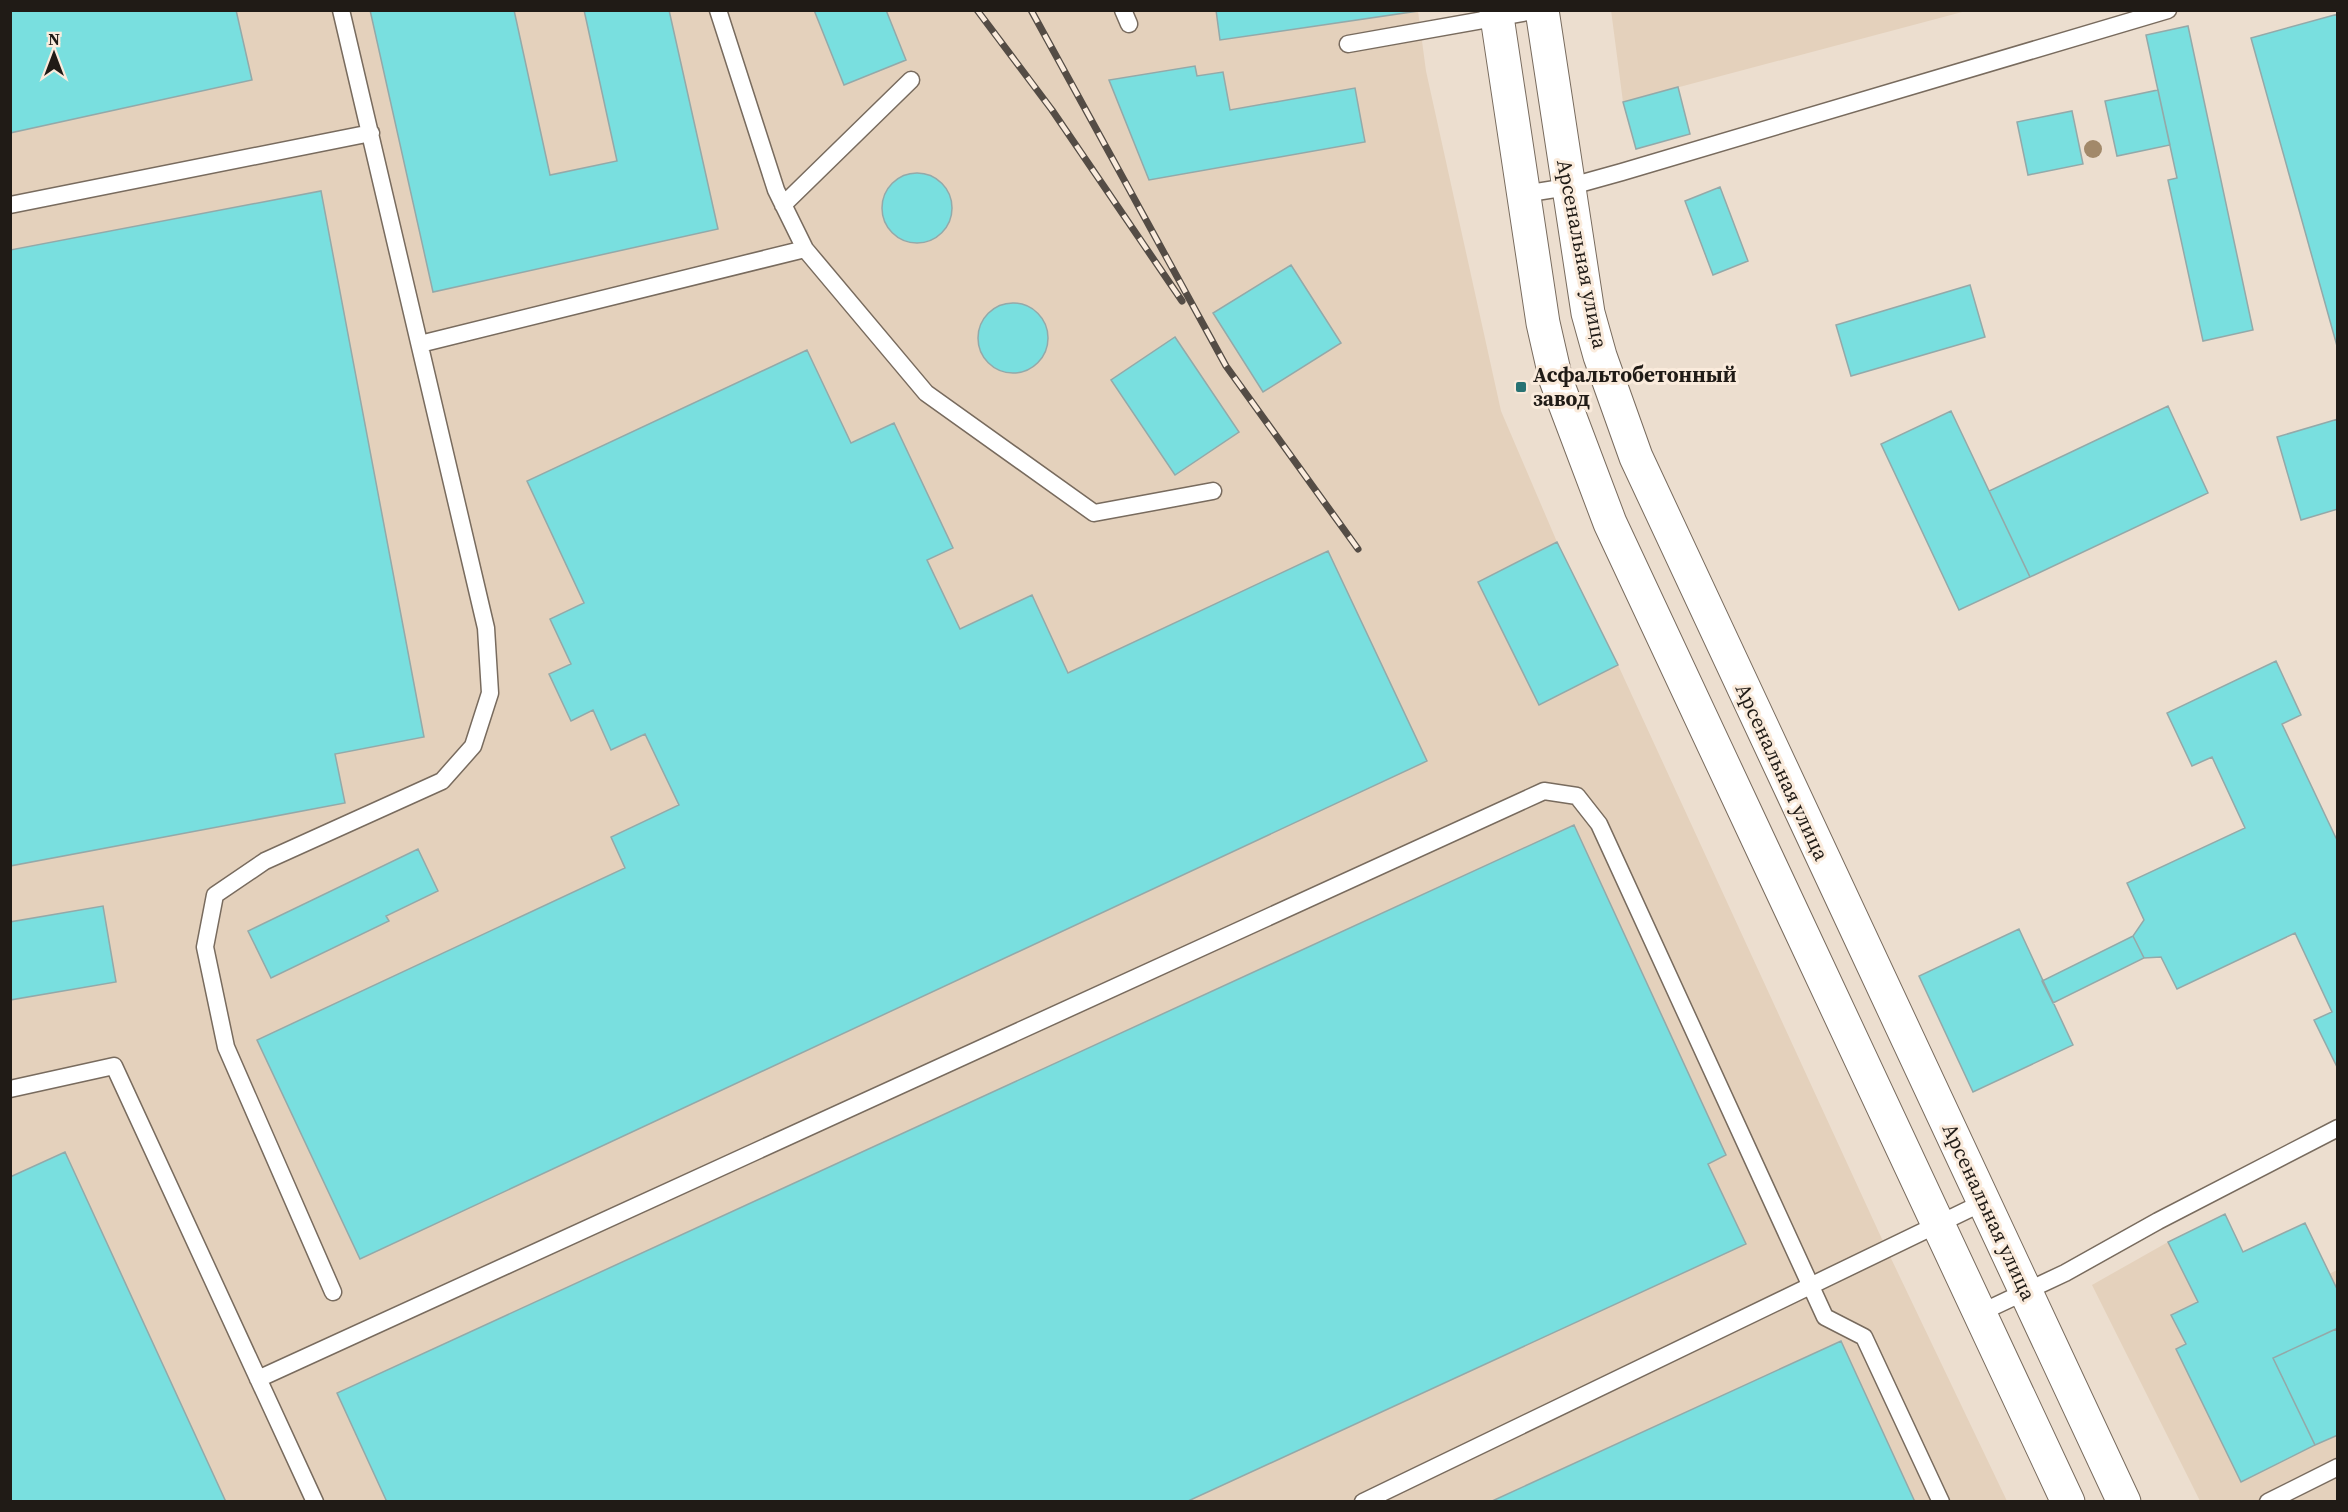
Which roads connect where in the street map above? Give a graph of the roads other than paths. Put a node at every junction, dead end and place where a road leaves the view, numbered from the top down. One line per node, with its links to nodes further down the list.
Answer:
1 (341, 10): 8 (lane)
2 (718, 10): 12 (lane)
3 (1540, 10): 5 (lane); 9 (street, Арсенальная улица)
4 (2168, 10): 9 (lane)
5 (1496, 14): 6 (lane); 10 (street)
6 (1348, 44)
7 (911, 80): 12 (lane)
8 (371, 133): 11 (lane); 14 (lane)
9 (1568, 187): 10 (lane); 18 (street, Арсенальная улица)
10 (1523, 194): 19 (street)
11 (10, 205)
12 (783, 205): 13 (lane)
13 (805, 249): 14 (lane); 15 (lane)
14 (420, 344): 21 (lane)
15 (1213, 492)
16 (10, 1089): 24 (lane)
17 (2337, 1128): 22 (lane)
18 (1984, 1202): 19 (lane); 22 (street, Арсенальная улица)
19 (1938, 1225): 20 (lane); 23 (street)
20 (1810, 1287): 24 (lane); 27 (lane); 28 (lane)
21 (333, 1292)
22 (2026, 1292): 23 (lane); 30 (street, Арсенальная улица)
23 (1980, 1313): 29 (street)
24 (258, 1379): 26 (lane)
25 (2337, 1467): 31 (lane)
26 (315, 1502)
27 (1363, 1502)
28 (1941, 1502)
29 (2068, 1502)
30 (2124, 1502)
31 (2268, 1502)

